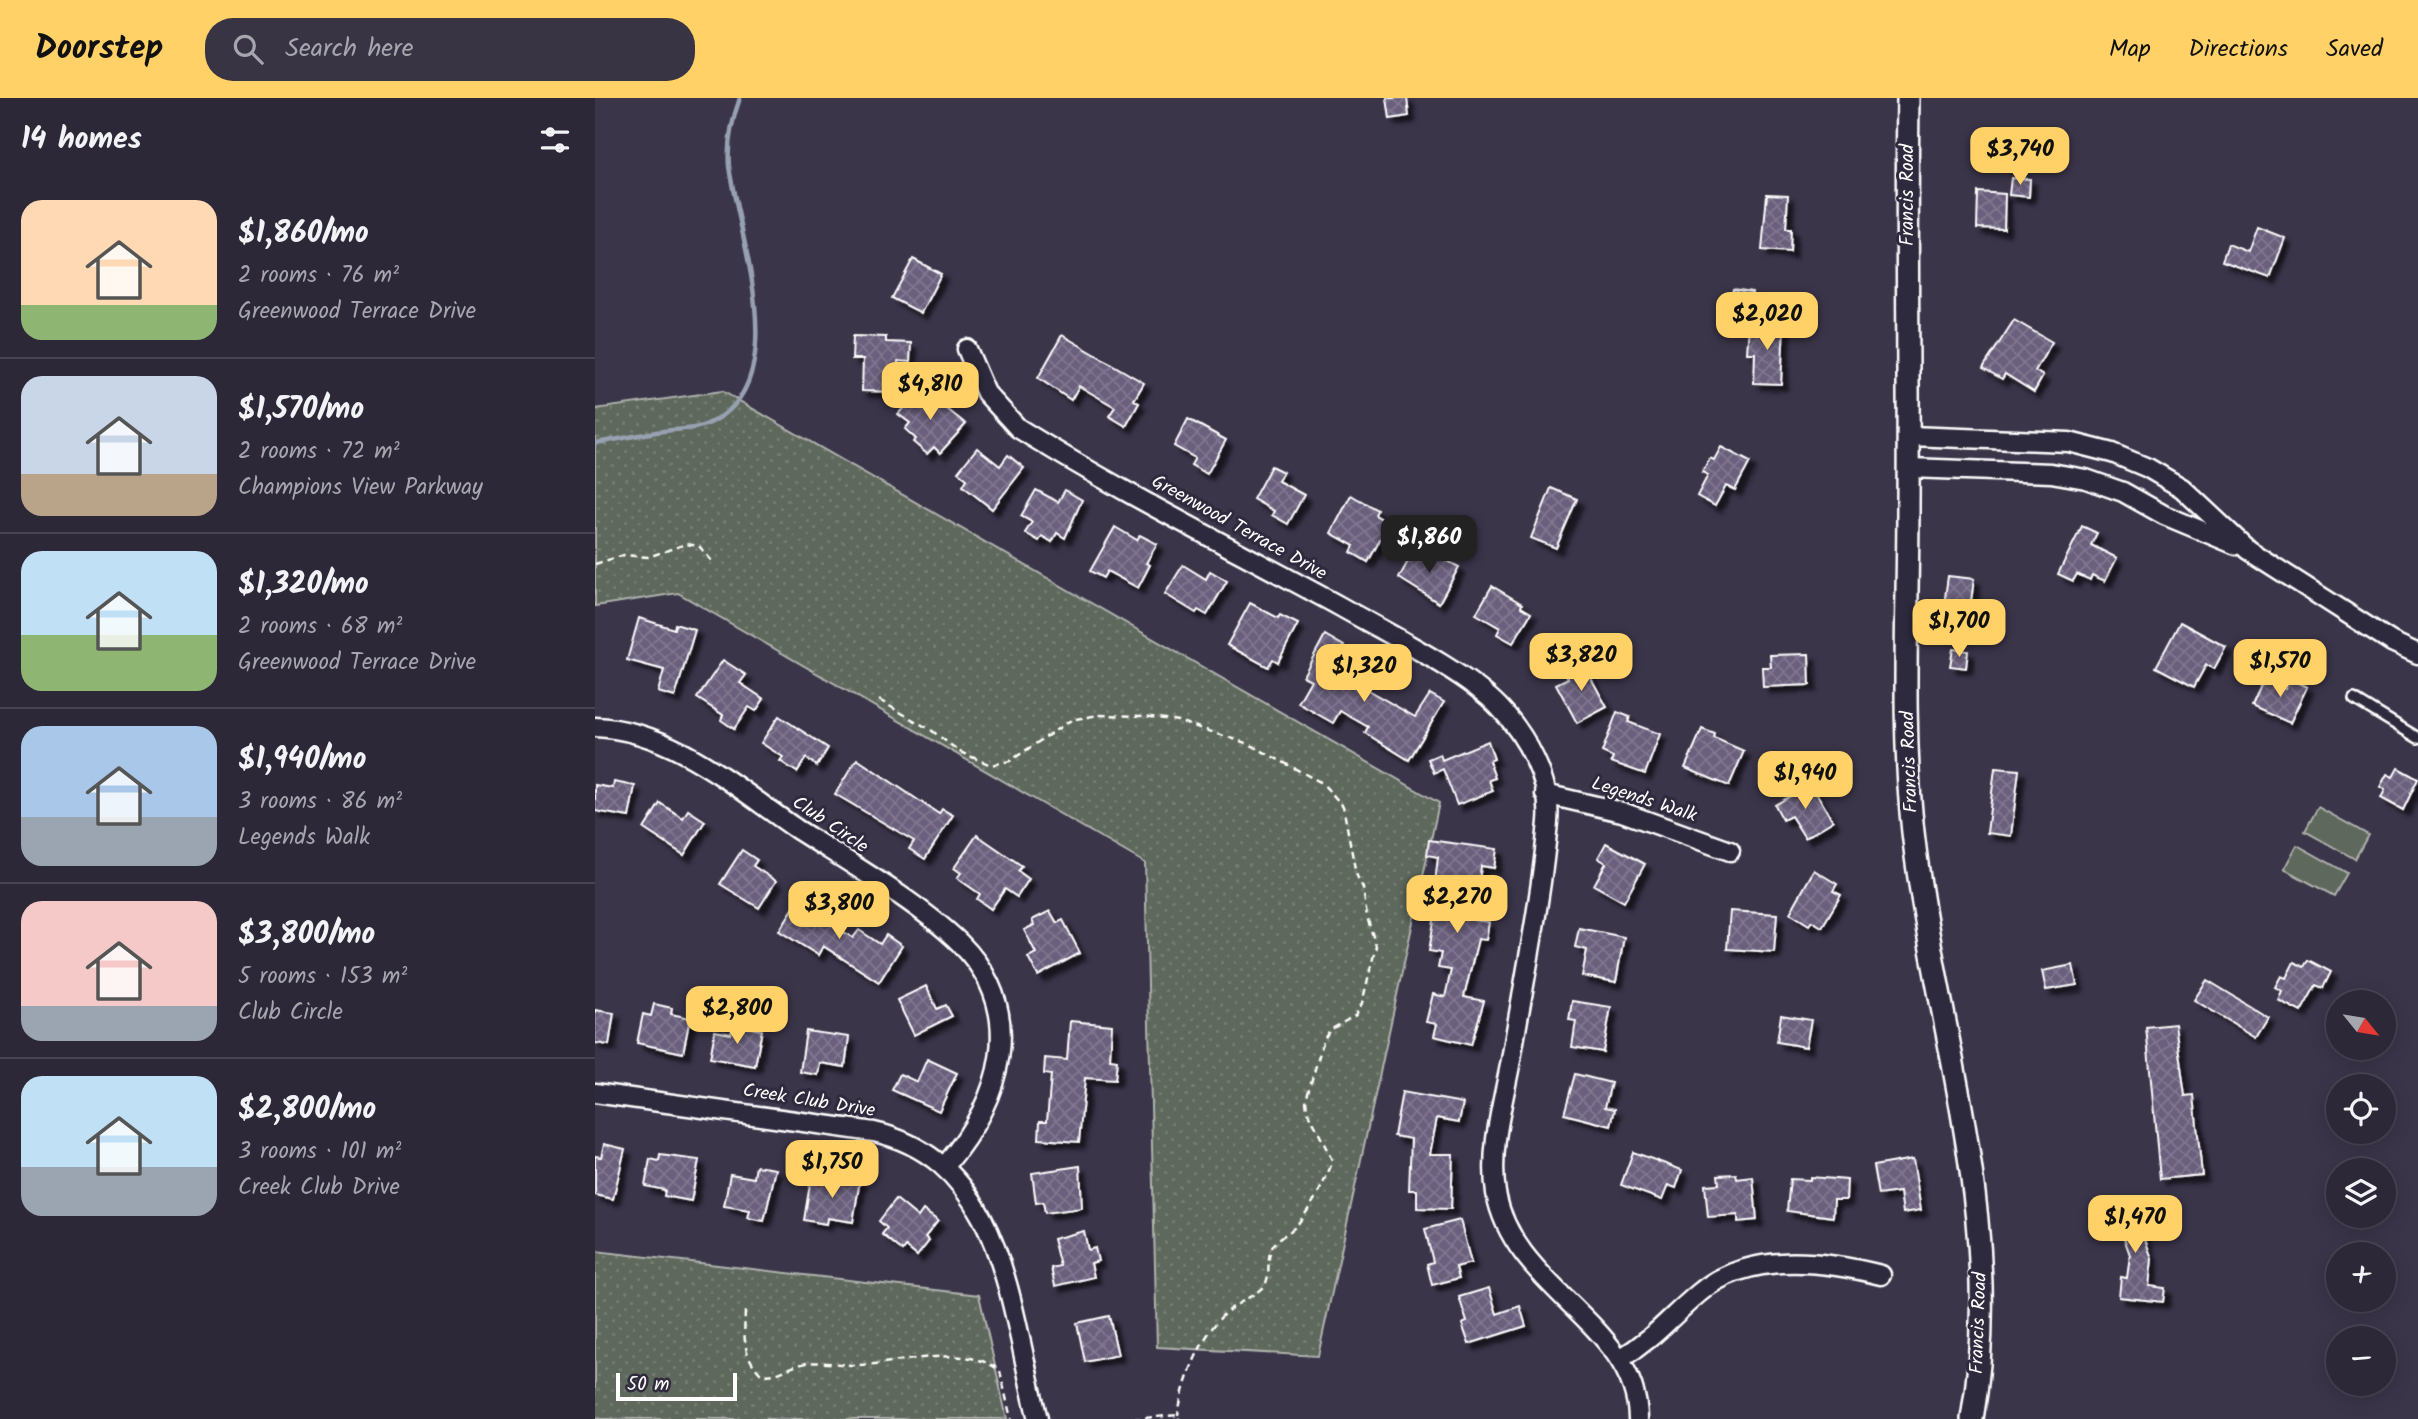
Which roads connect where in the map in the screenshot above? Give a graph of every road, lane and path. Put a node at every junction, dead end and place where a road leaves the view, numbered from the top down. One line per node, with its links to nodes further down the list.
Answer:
1 (1908, 98): 3 (street, Francis Road)
2 (967, 349): 13 (street, Greenwood Terrace Drive)
3 (1909, 436): 4 (street, Francis Road); 5 (street)
4 (1909, 468): 5 (street); 25 (street, Francis Road)
5 (2248, 550): 8 (street)
6 (712, 561): 7 (path)
7 (595, 564)
8 (2418, 654)
9 (2354, 699): 12 (lane)
10 (879, 700): 20 (path)
11 (595, 727): 16 (street, Club Circle)
12 (2418, 738)
13 (1545, 794): 14 (street, Legends Walk); 19 (street, Greenwood Terrace Drive)
14 (1730, 851)
15 (595, 1093): 16 (street, Creek Club Drive)
16 (945, 1166): 22 (street, Creek Club Drive)
17 (1881, 1275): 19 (street)
18 (745, 1311): 21 (path)
19 (1620, 1359): 24 (street, Greenwood Terrace Drive)
20 (1178, 1417): 23 (path)
21 (1011, 1419)
22 (1038, 1419)
23 (1133, 1419)
24 (1639, 1419)
25 (1972, 1419)

